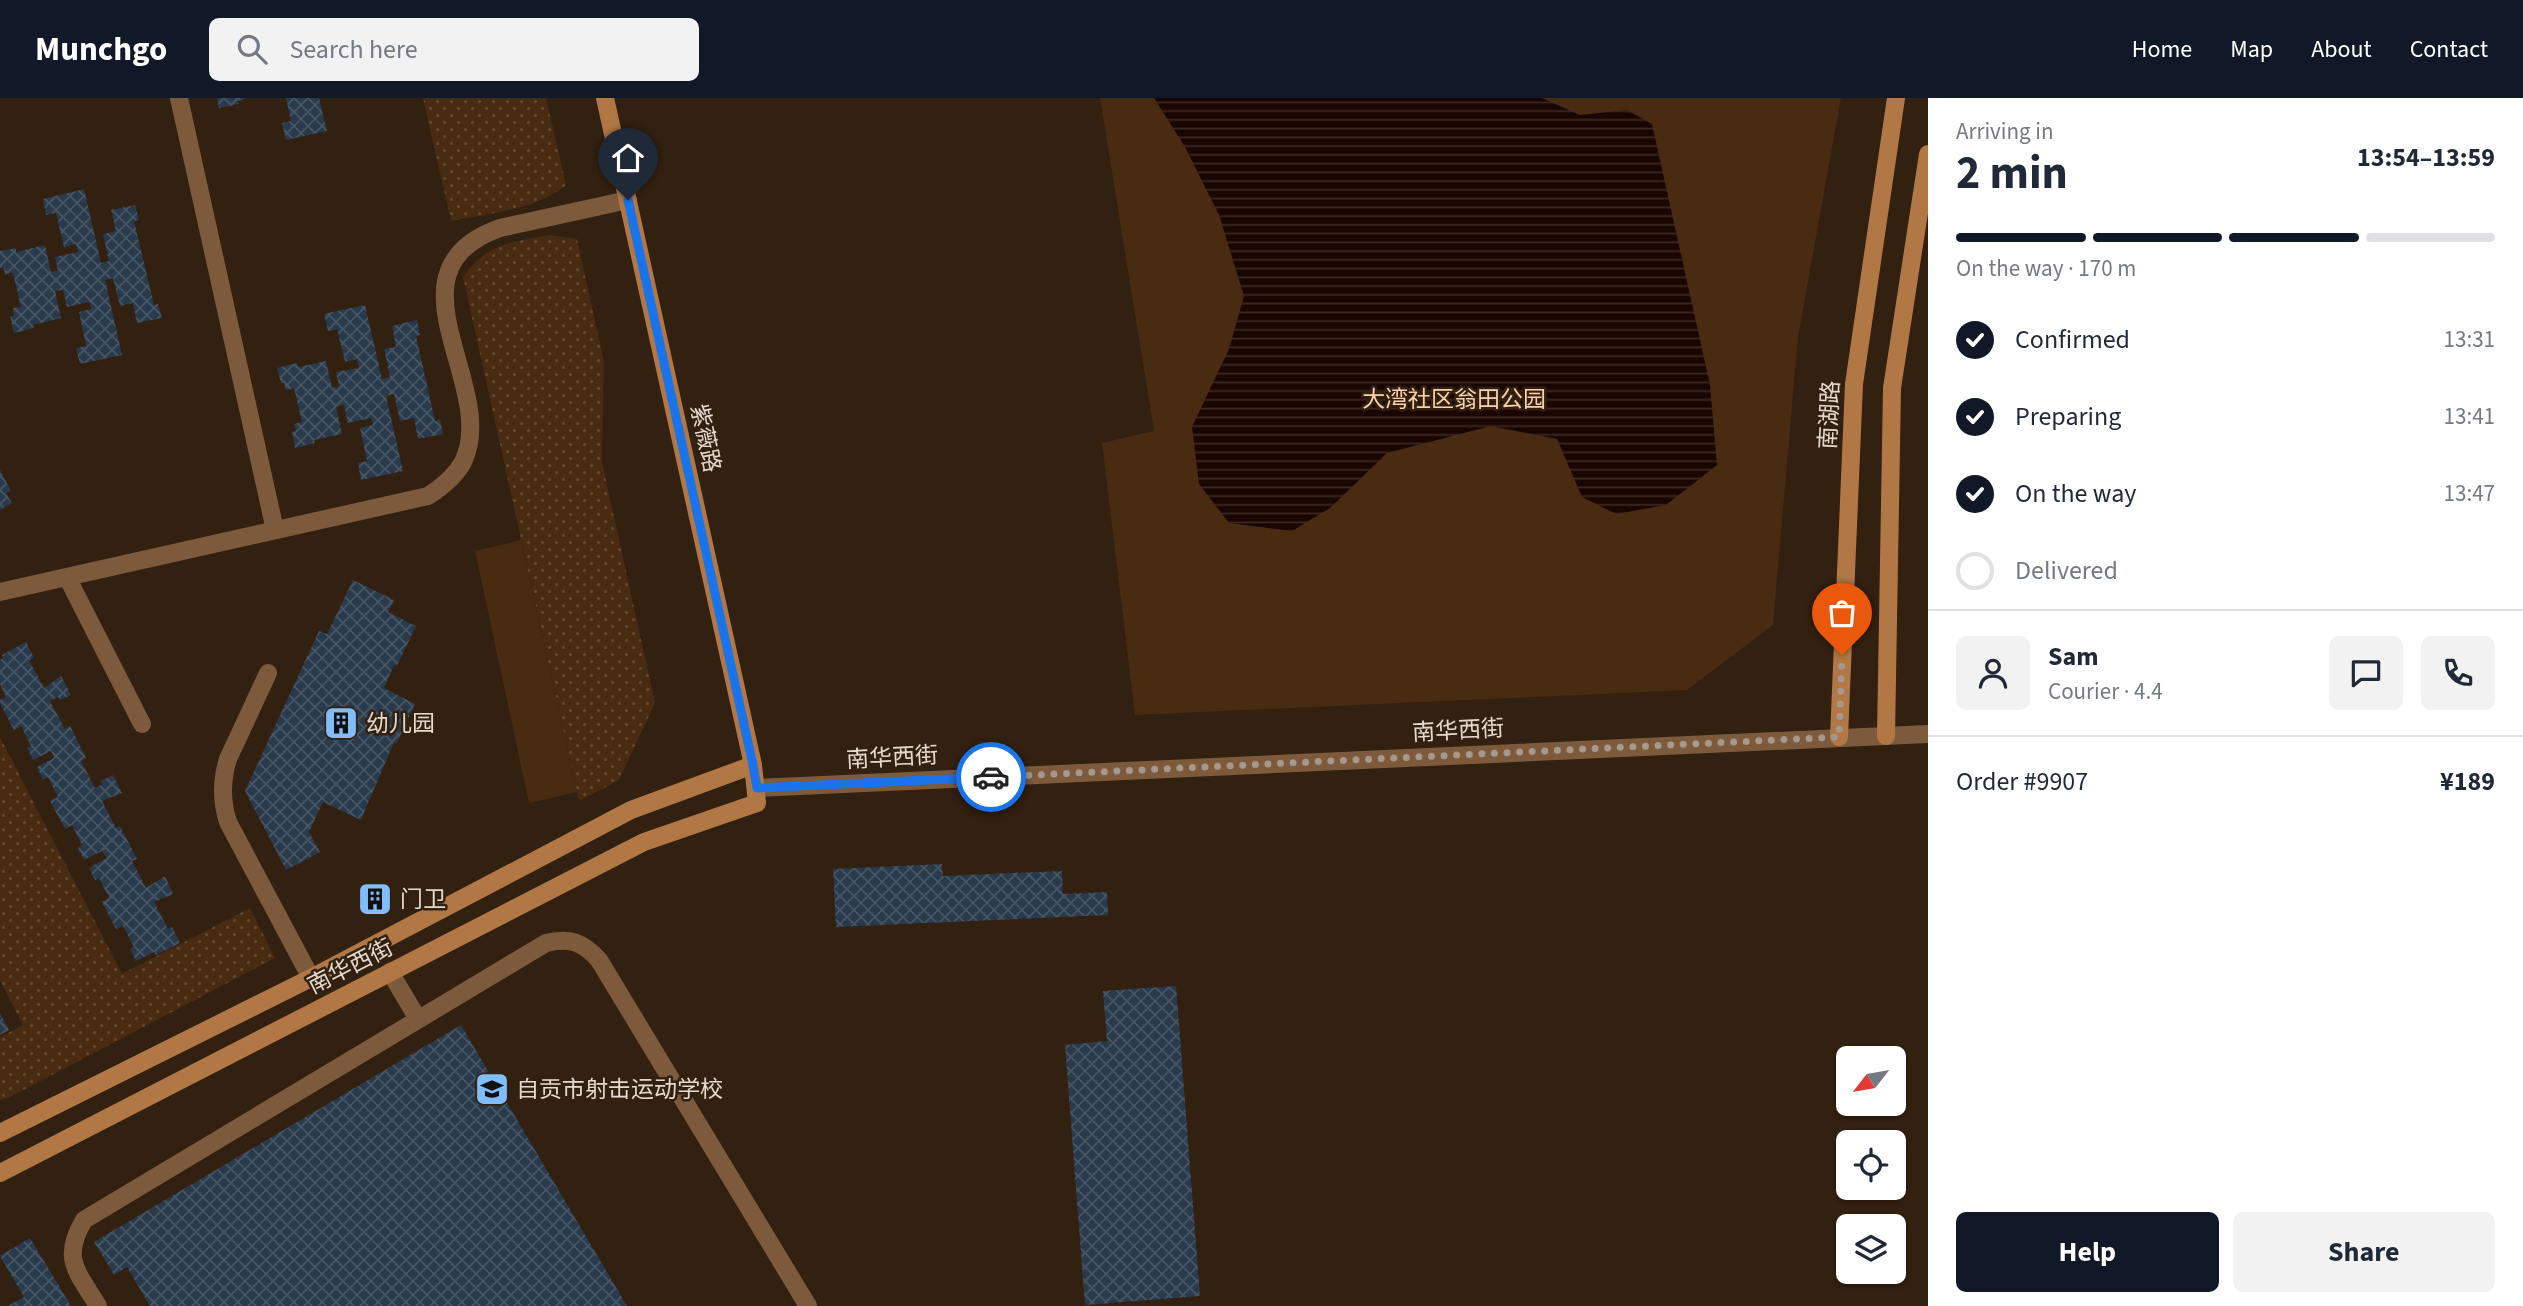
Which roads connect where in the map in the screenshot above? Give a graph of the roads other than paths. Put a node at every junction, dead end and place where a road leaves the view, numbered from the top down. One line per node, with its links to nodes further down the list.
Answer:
1 (179, 98): 6 (street)
2 (605, 98): 5 (main road, 紫薇路)
3 (1896, 98): 13 (main road, 南湖路)
4 (1928, 154): 12 (main road)
5 (628, 200): 6 (street); 14 (main road, 紫薇路)
6 (275, 530): 7 (street)
7 (67, 577): 8 (street); 10 (street)
8 (0, 592)
9 (268, 673): 17 (street)
10 (142, 724)
11 (1928, 734): 12 (street, 南华西街)
12 (1886, 736): 13 (street, 南华西街)
13 (1839, 737): 15 (street, 南华西街)
14 (753, 765): 15 (main road, 紫薇路); 17 (main road, 南华西街)
15 (757, 788): 16 (main road, 南华西街)
16 (390, 972): 18 (street); 20 (main road, 南华西街)
17 (311, 978): 19 (main road, 南华西街)
18 (418, 1019): 21 (street); 22 (street)
19 (0, 1133)
20 (0, 1173)
21 (98, 1306)
22 (808, 1306)

